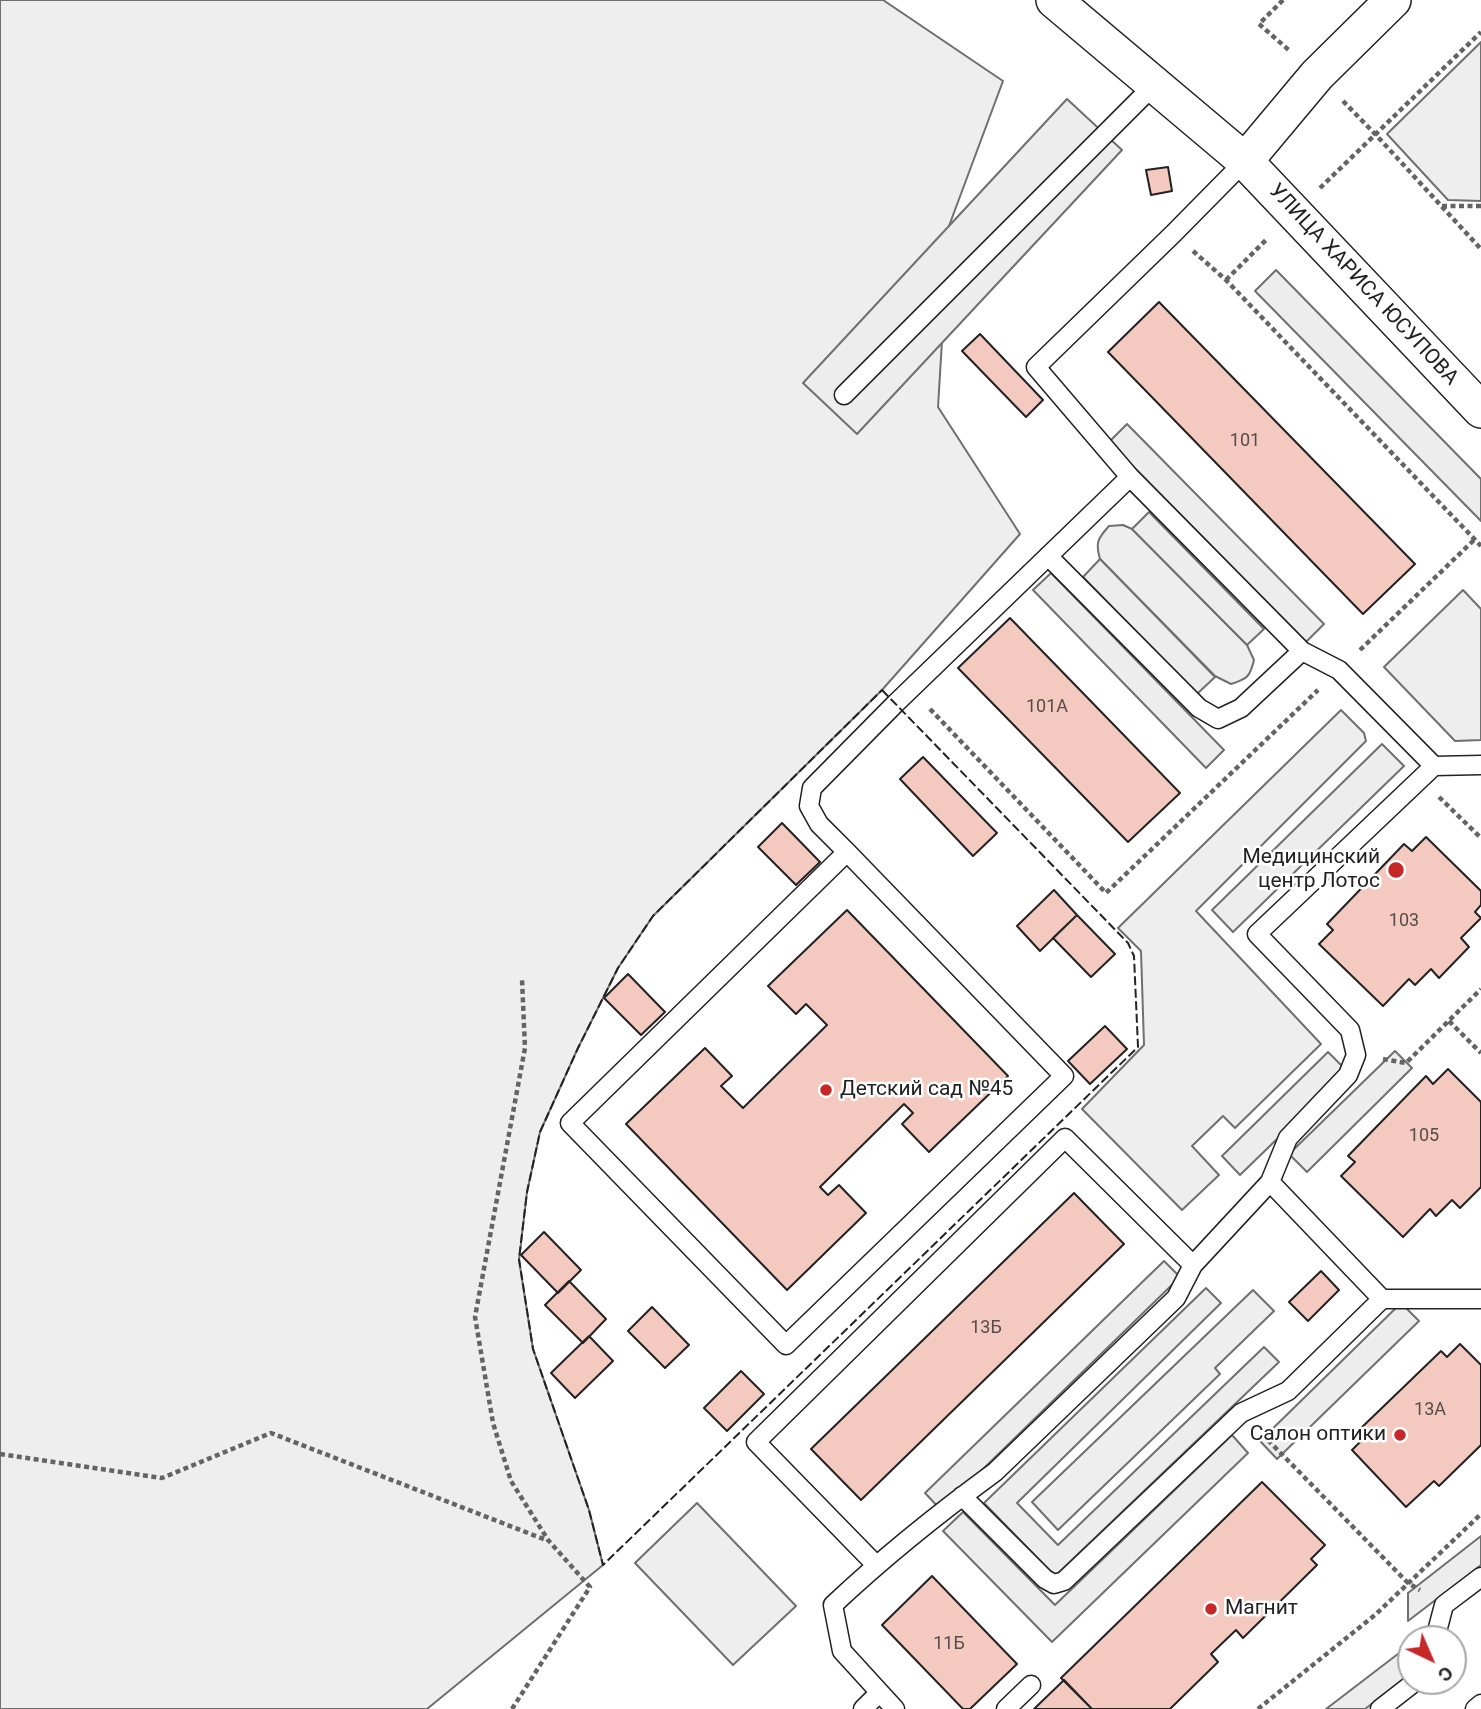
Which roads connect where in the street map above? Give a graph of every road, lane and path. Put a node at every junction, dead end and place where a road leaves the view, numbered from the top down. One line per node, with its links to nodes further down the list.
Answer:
1 (1054, 0): 6 (street, УЛИЦА ХАРИСА ЮСУПОВА)
2 (1283, 0): 5 (path)
3 (1393, 0): 5 (street)
4 (1481, 32): 7 (path)
5 (1317, 75): 7 (path); 8 (street)
6 (1154, 85): 8 (street, УЛИЦА ХАРИСА ЮСУПОВА); 15 (lane)
7 (1376, 135): 9 (path); 11 (path)
8 (1245, 161): 11 (street, УЛИЦА ХАРИСА ЮСУПОВА); 12 (lane)
9 (1442, 206): 10 (path); 13 (path)
10 (1481, 206)
11 (1295, 212): 14 (path); 16 (street, УЛИЦА ХАРИСА ЮСУПОВА)
12 (1173, 234): 14 (path); 17 (lane)
13 (1481, 249)
14 (1226, 280): 18 (path)
15 (844, 395)
16 (1480, 407)
17 (1130, 477): 20 (lane); 21 (lane)
18 (1475, 539): 19 (path); 22 (path)
19 (1481, 546)
20 (1048, 556): 21 (lane); 23 (lane)
21 (1302, 652): 22 (lane)
22 (1339, 670): 23 (path); 25 (lane)
23 (911, 689): 27 (lane)
24 (1481, 765): 25 (lane)
25 (1427, 772): 26 (path); 32 (lane)
26 (1481, 838)
27 (848, 852): 27 (lane)
28 (522, 979): 41 (path)
29 (1481, 989): 30 (path)
30 (1449, 1021): 31 (path); 32 (path)
31 (1481, 1053)
32 (1356, 1055): 33 (lane)
33 (1270, 1182): 34 (lane); 36 (lane)
34 (1192, 1265): 39 (lane); 42 (lane)
35 (1481, 1298): 36 (lane)
36 (1382, 1299): 37 (lane)
37 (1241, 1413): 39 (lane); 44 (path)
38 (0, 1454): 41 (path)
39 (962, 1496): 42 (lane)
40 (1481, 1514): 44 (path)
41 (548, 1540): 51 (path)
42 (876, 1565): 48 (lane)
43 (1481, 1577): 45 (lane)
44 (1408, 1583): 45 (path); 55 (path)
45 (1444, 1605): 46 (lane)
46 (1439, 1625)
47 (1031, 1685): 54 (lane)
48 (879, 1693): 52 (lane); 53 (lane)
49 (1398, 1695): 56 (lane)
50 (1481, 1704): 57 (lane)
51 (512, 1709)
52 (863, 1709)
53 (895, 1709)
54 (1006, 1709)
55 (1258, 1709)
56 (1380, 1709)
57 (1475, 1709)

